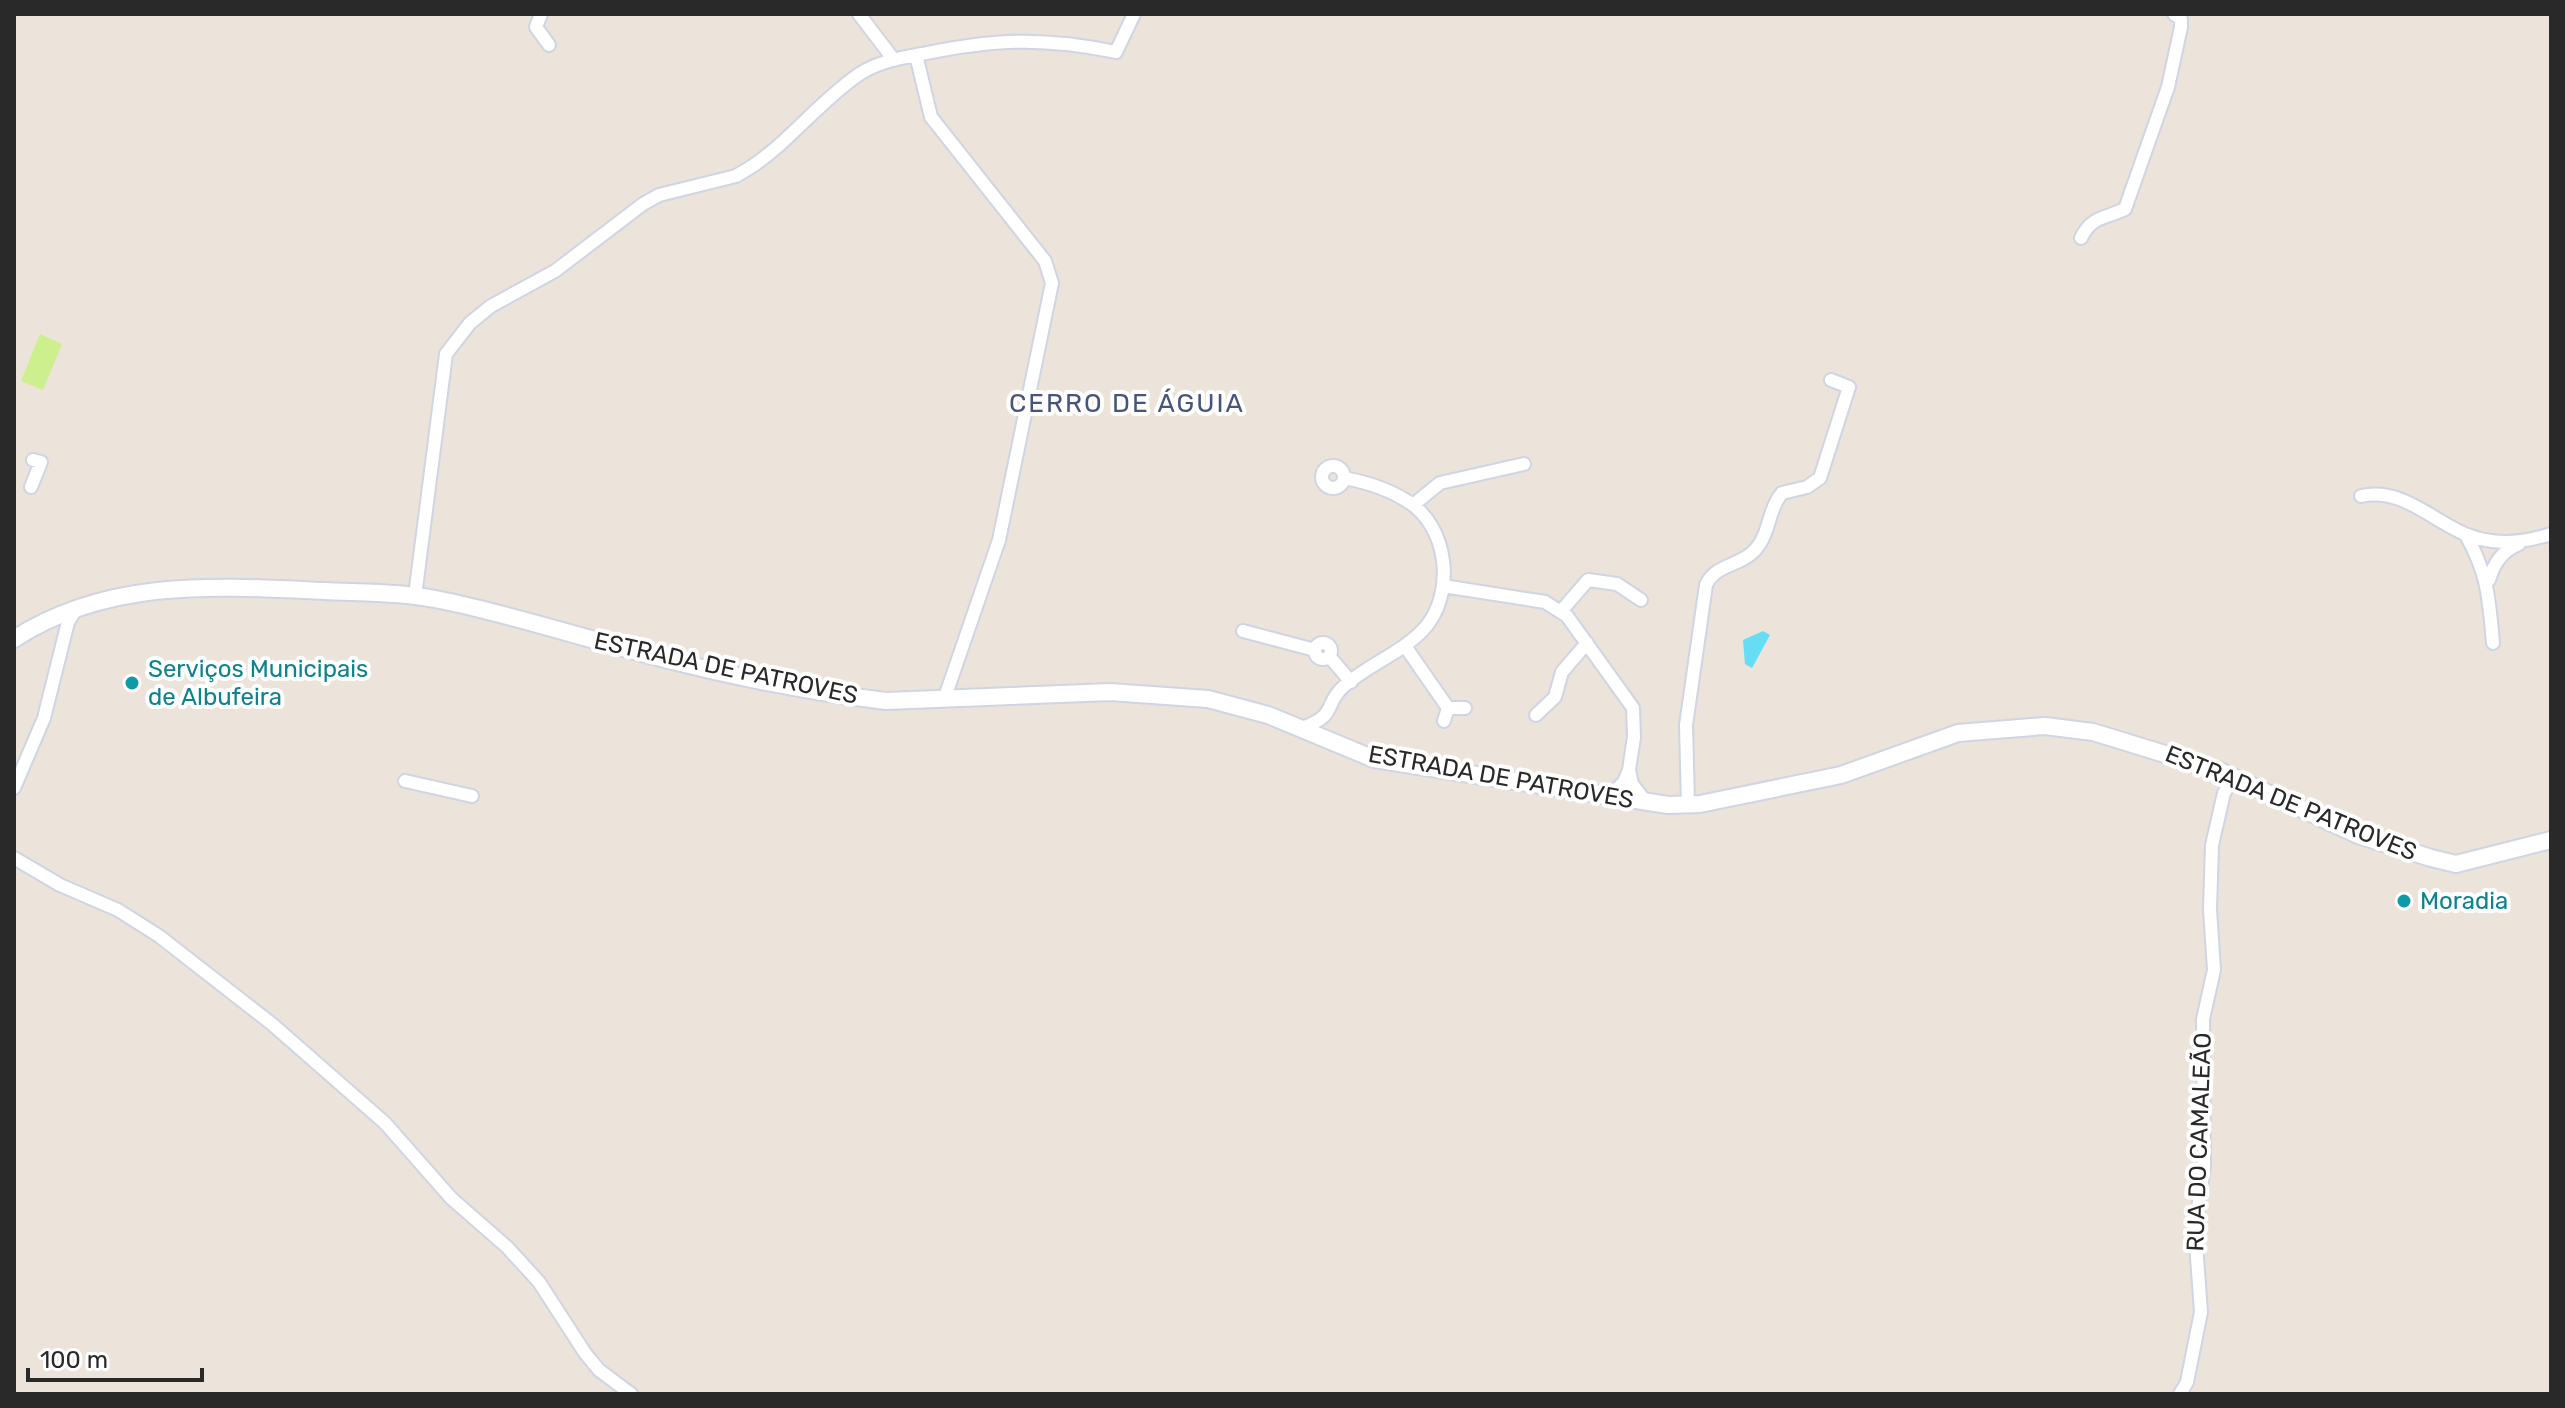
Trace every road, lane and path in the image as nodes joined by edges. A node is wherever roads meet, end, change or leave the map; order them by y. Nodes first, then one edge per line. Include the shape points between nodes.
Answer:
1 (541, 14) edge
2 (859, 14) edge
3 (1134, 14) edge
4 (2174, 14) edge
5 (549, 45) dead end
6 (916, 55) junction
7 (894, 60) junction
8 (2081, 238) dead end
9 (1831, 380) dead end
10 (33, 460) dead end
11 (1524, 464) dead end
12 (1344, 478) dead end
13 (31, 487) dead end
14 (2361, 496) dead end
15 (1413, 505) junction
16 (2551, 534) edge
17 (2466, 535) junction
18 (2522, 543) junction
19 (2488, 583) junction
20 (1443, 586) junction
21 (415, 596) junction
22 (1641, 600) dead end
23 (78, 606) junction
24 (1562, 610) junction
25 (45, 621) junction
26 (1243, 631) dead end
27 (65, 634) junction
28 (14, 639) edge
29 (1587, 643) junction
30 (2493, 643) dead end
31 (1405, 646) junction
32 (1351, 682) junction
33 (944, 700) junction
34 (1448, 708) junction
35 (1465, 708) dead end
36 (1328, 715) junction
37 (1536, 715) dead end
38 (1444, 721) dead end
39 (1302, 728) junction
40 (1336, 744) junction
41 (1629, 770) junction
42 (2220, 771) junction
43 (2243, 780) junction
44 (405, 781) dead end
45 (14, 788) edge
46 (2224, 793) junction
47 (472, 796) dead end
48 (1607, 798) junction
49 (1646, 802) junction
50 (1688, 805) junction
51 (2551, 840) edge
52 (14, 858) edge
53 (631, 1394) edge
54 (2180, 1394) edge

1 - 5 street via 536,27
2 - 7 street
3 - 6 street via 1116,52 1077,43 1007,39
4 - 8 street via 2181,27 2168,87 2125,209 2097,217
6 - 7 street
6 - 33 street via 931,117 1045,261 1052,283 999,540
7 - 21 street via 859,75 751,167 736,176 659,195 555,271 506,295 461,333 442,367
9 - 50 street via 1849,387 1820,478 1782,493 1753,552 1722,567 1706,585 1686,725
10 - 13 street via 41,462
11 - 15 street via 1440,483
12 - 15 street via 1378,487
14 - 17 street via 2401,498
15 - 20 street via 1438,537
16 - 18 street
17 - 18 street
17 - 19 street
18 - 19 street via 2494,564
19 - 30 street
20 - 24 street via 1545,602
20 - 31 street via 1425,628
21 - 23 street, ESTRADA DE PATROVES via 210,586 131,593
21 - 33 street, ESTRADA DE PATROVES via 812,691 886,701
22 - 24 street via 1617,584 1588,580
23 - 25 street, ESTRADA DE PATROVES
23 - 27 street
24 - 29 street
25 - 27 street via 61,625
25 - 28 street, ESTRADA DE PATROVES
26 - 32 street via 1315,650 1327,644 1329,656
27 - 45 street via 44,718
29 - 37 street via 1562,672 1555,697
29 - 41 street via 1633,708
31 - 32 street
31 - 34 street
32 - 36 street
33 - 39 street, ESTRADA DE PATROVES via 1144,691 1241,705
34 - 35 street
34 - 38 street
36 - 39 street
36 - 40 street
39 - 40 street, ESTRADA DE PATROVES
40 - 48 street, ESTRADA DE PATROVES via 1403,765
41 - 48 street
41 - 49 street
42 - 43 street, ESTRADA DE PATROVES
42 - 46 street
42 - 50 street, ESTRADA DE PATROVES via 2093,732 2045,726 1990,729 1929,742 1841,775
43 - 46 street via 2230,784
43 - 51 street, ESTRADA DE PATROVES via 2358,835 2456,864
44 - 47 street
46 - 54 street, RUA DO CAMALEÃO via 2210,863 2214,970 2203,1019 2204,1166 2195,1242 2201,1312
48 - 49 street, ESTRADA DE PATROVES
49 - 50 street, ESTRADA DE PATROVES
52 - 53 street via 159,936 272,1024 385,1123 451,1198 507,1247 539,1282 599,1370

